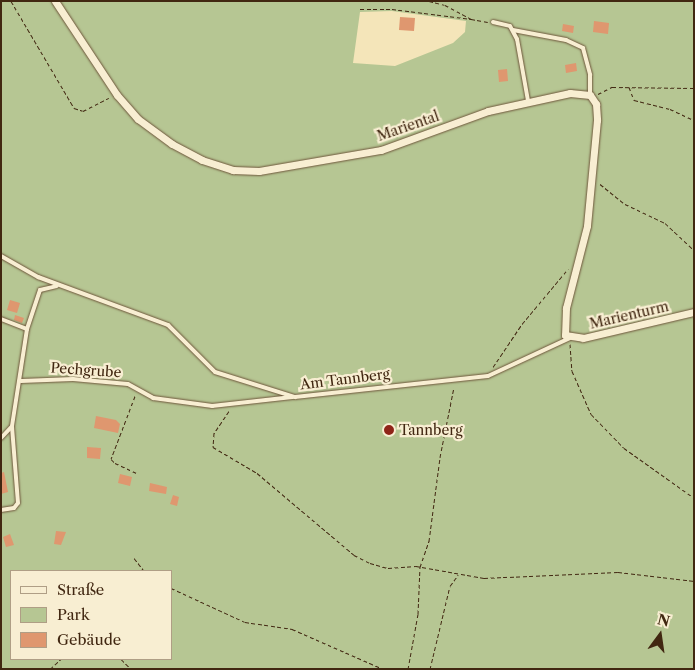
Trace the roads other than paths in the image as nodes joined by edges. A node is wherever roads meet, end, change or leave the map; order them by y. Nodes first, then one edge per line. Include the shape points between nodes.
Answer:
1 (54, 1) edge
2 (493, 22) road end
3 (513, 30) junction
4 (592, 96) junction
5 (528, 101) junction
6 (1, 256) edge
7 (57, 285) junction
8 (694, 312) edge
9 (1, 319) edge
10 (27, 329) junction
11 (570, 338) junction
12 (21, 381) junction
13 (295, 397) junction
14 (12, 426) junction
15 (1, 438) edge
16 (1, 510) edge

1 - 5 street, Mariental via 116,93 138,119 172,144 202,160 246,172 381,150 488,111
2 - 3 lane
3 - 4 lane via 566,40 583,48
3 - 5 lane
4 - 5 street, Mariental via 570,93
4 - 11 street via 597,120 587,226 566,308 564,330
6 - 7 lane, Am Tannberg
7 - 10 lane via 40,290
7 - 13 lane, Am Tannberg via 168,325 215,372
8 - 11 street, Marienturm via 583,338
9 - 10 lane
10 - 12 lane
11 - 13 lane, Am Tannberg via 484,376 455,381 415,381
12 - 13 lane, Pechgrube via 73,379 128,384 153,398 212,406
12 - 14 lane
14 - 15 lane
14 - 16 lane via 18,503 14,508

